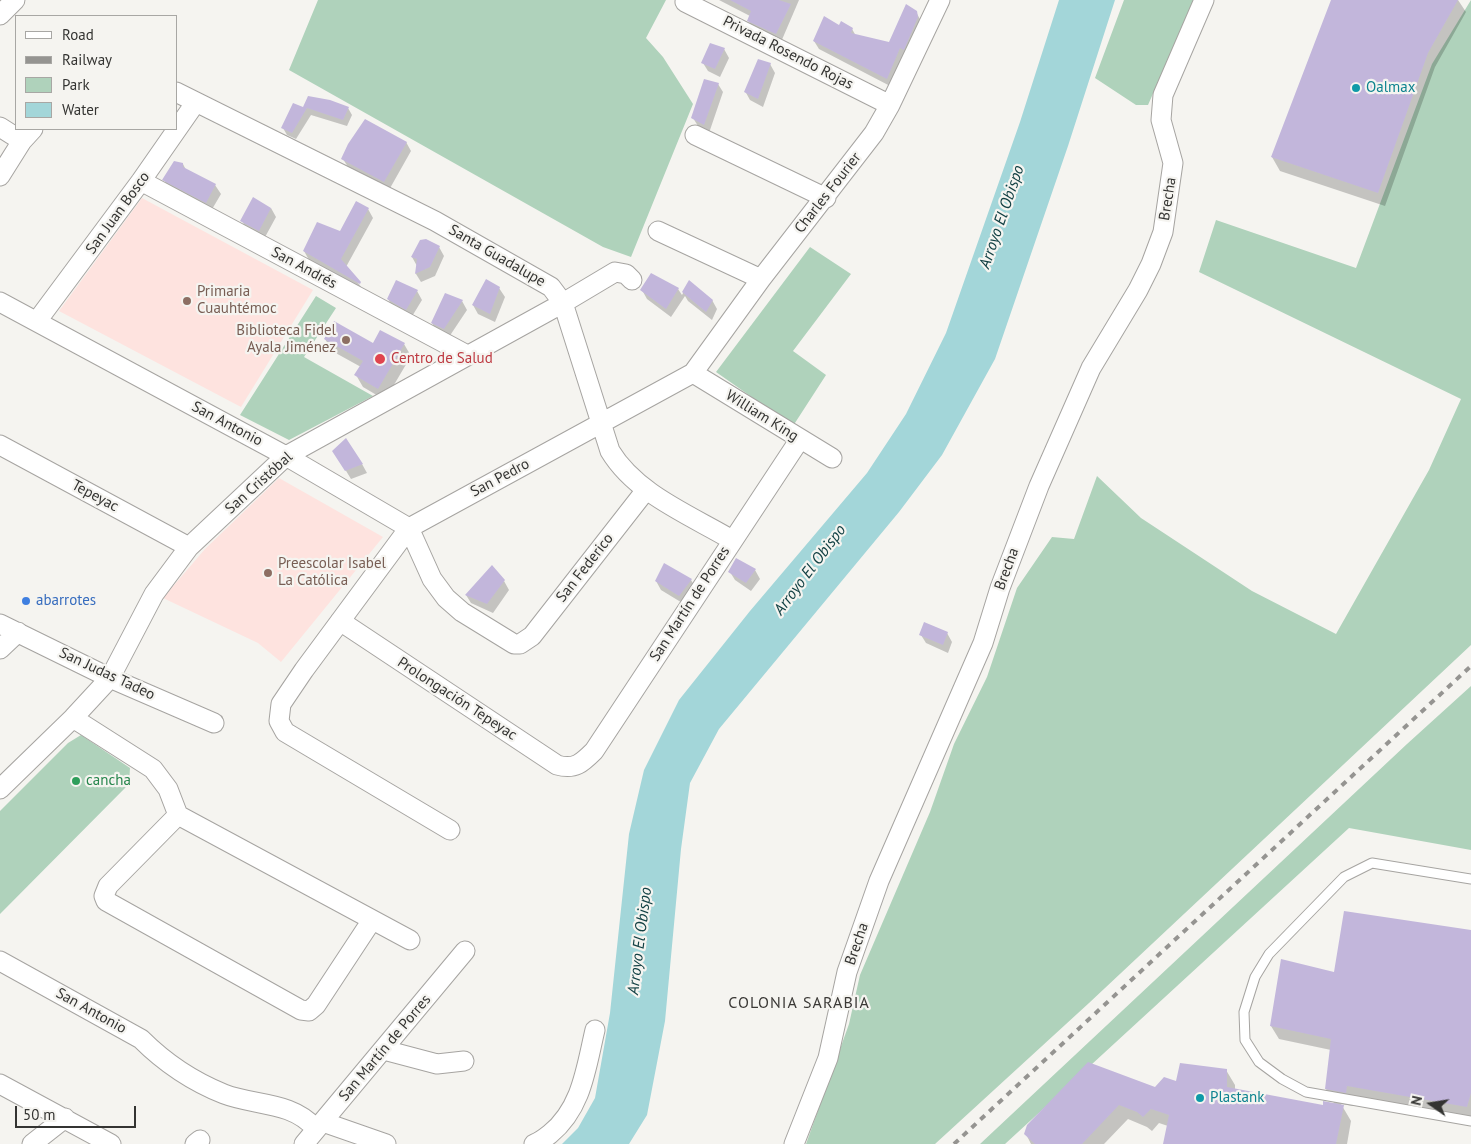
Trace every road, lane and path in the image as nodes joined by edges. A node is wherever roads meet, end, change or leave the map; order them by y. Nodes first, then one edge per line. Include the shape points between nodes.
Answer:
1 (15, 0) edge
2 (1204, 0) edge
3 (937, 1) edge
4 (685, 2) dead end
5 (0, 15) edge
6 (178, 93) edge
7 (196, 102) junction
8 (890, 105) junction
9 (0, 127) edge
10 (178, 128) edge
11 (177, 130) edge
12 (28, 135) edge
13 (695, 135) dead end
14 (0, 176) edge
15 (141, 181) junction
16 (826, 198) junction
17 (658, 231) dead end
18 (761, 279) junction
19 (632, 280) dead end
20 (0, 302) edge
21 (563, 303) junction
22 (37, 321) junction
23 (467, 355) junction
24 (693, 373) junction
25 (601, 424) junction
26 (800, 439) junction
27 (0, 444) edge
28 (286, 456) junction
29 (832, 458) dead end
30 (646, 490) junction
31 (408, 528) junction
32 (732, 540) junction
33 (190, 547) junction
34 (340, 621) junction
35 (0, 624) edge
36 (18, 632) junction
37 (0, 649) edge
38 (110, 678) junction
39 (73, 718) junction
40 (214, 723) dead end
41 (576, 766) joint
42 (0, 789) edge
43 (178, 815) junction
44 (450, 830) dead end
45 (1471, 878) edge
46 (372, 920) junction
47 (410, 940) dead end
48 (465, 951) dead end
49 (0, 960) edge
50 (595, 1030) dead end
51 (384, 1050) junction
52 (464, 1061) dead end
53 (0, 1084) edge
54 (65, 1118) junction
55 (1471, 1121) edge
56 (314, 1135) edge
57 (32, 1144) edge
58 (111, 1144) edge
59 (386, 1144) edge
60 (534, 1144) edge
61 (794, 1144) edge

1 - 5 street
2 - 61 street, Brecha via 1160,108 1173,163 1163,232 1138,290 1091,368 1039,486 983,643 879,881 847,972 828,1058
3 - 8 street, Charles Fourier
4 - 8 street, Privada Rosendo Rojas
6 - 7 street, Santa Guadalupe
7 - 10 street, San Juan Bosco
7 - 21 street, Santa Guadalupe via 435,221 551,287
8 - 16 street, Charles Fourier via 874,133
9 - 12 street
11 - 15 street, San Juan Bosco
12 - 14 street
13 - 16 street
15 - 22 street, San Juan Bosco
15 - 23 street, San Andrés
16 - 18 street, Charles Fourier
17 - 18 street
18 - 24 street, Charles Fourier
19 - 21 street, San Cristóbal via 626,274 615,272
20 - 22 street, San Antonio
21 - 23 street, San Cristóbal
21 - 25 street, Santa Guadalupe
22 - 28 street, San Antonio
23 - 28 street, San Cristóbal
24 - 25 street, San Pedro
24 - 26 street, William King
25 - 30 street, Santa Guadalupe via 610,451 618,463
25 - 31 street, San Pedro
26 - 29 street, William King
26 - 32 street, San Martín de Porres
27 - 33 street, Tepeyac
28 - 31 street, San Antonio
28 - 33 street, San Cristóbal
30 - 31 street, San Federico via 532,636 520,644 508,642 446,598 432,579
30 - 32 street, Santa Guadalupe
31 - 34 street, San Pedro
32 - 41 street, San Martín de Porres via 594,750
33 - 38 street, San Cristóbal via 154,594
34 - 41 street, Prolongación Tepeyac via 557,765
34 - 44 street, San Pedro via 281,704 279,721 285,732
35 - 36 street, San Judas Tadeo
36 - 37 street
36 - 38 street, San Judas Tadeo
38 - 39 street, San Cristóbal
38 - 40 street, San Judas Tadeo
39 - 42 street, San Cristóbal
39 - 43 street via 153,769 168,789
43 - 46 street
43 - 46 street via 108,886 104,896 106,901 301,1010 309,1011 316,1005
45 - 55 lane via 1372,863 1344,877 1268,954 1255,977 1244,1012 1245,1040 1259,1062 1306,1092
46 - 47 street
48 - 51 street, San Martín de Porres
49 - 56 street, San Antonio via 141,1039 178,1069 225,1094 295,1112 307,1119
50 - 60 street via 582,1086 572,1109 558,1127
51 - 52 street via 437,1064
51 - 56 street, San Martín de Porres
53 - 54 street
54 - 57 street
54 - 58 street
56 - 59 street, San Antonio

